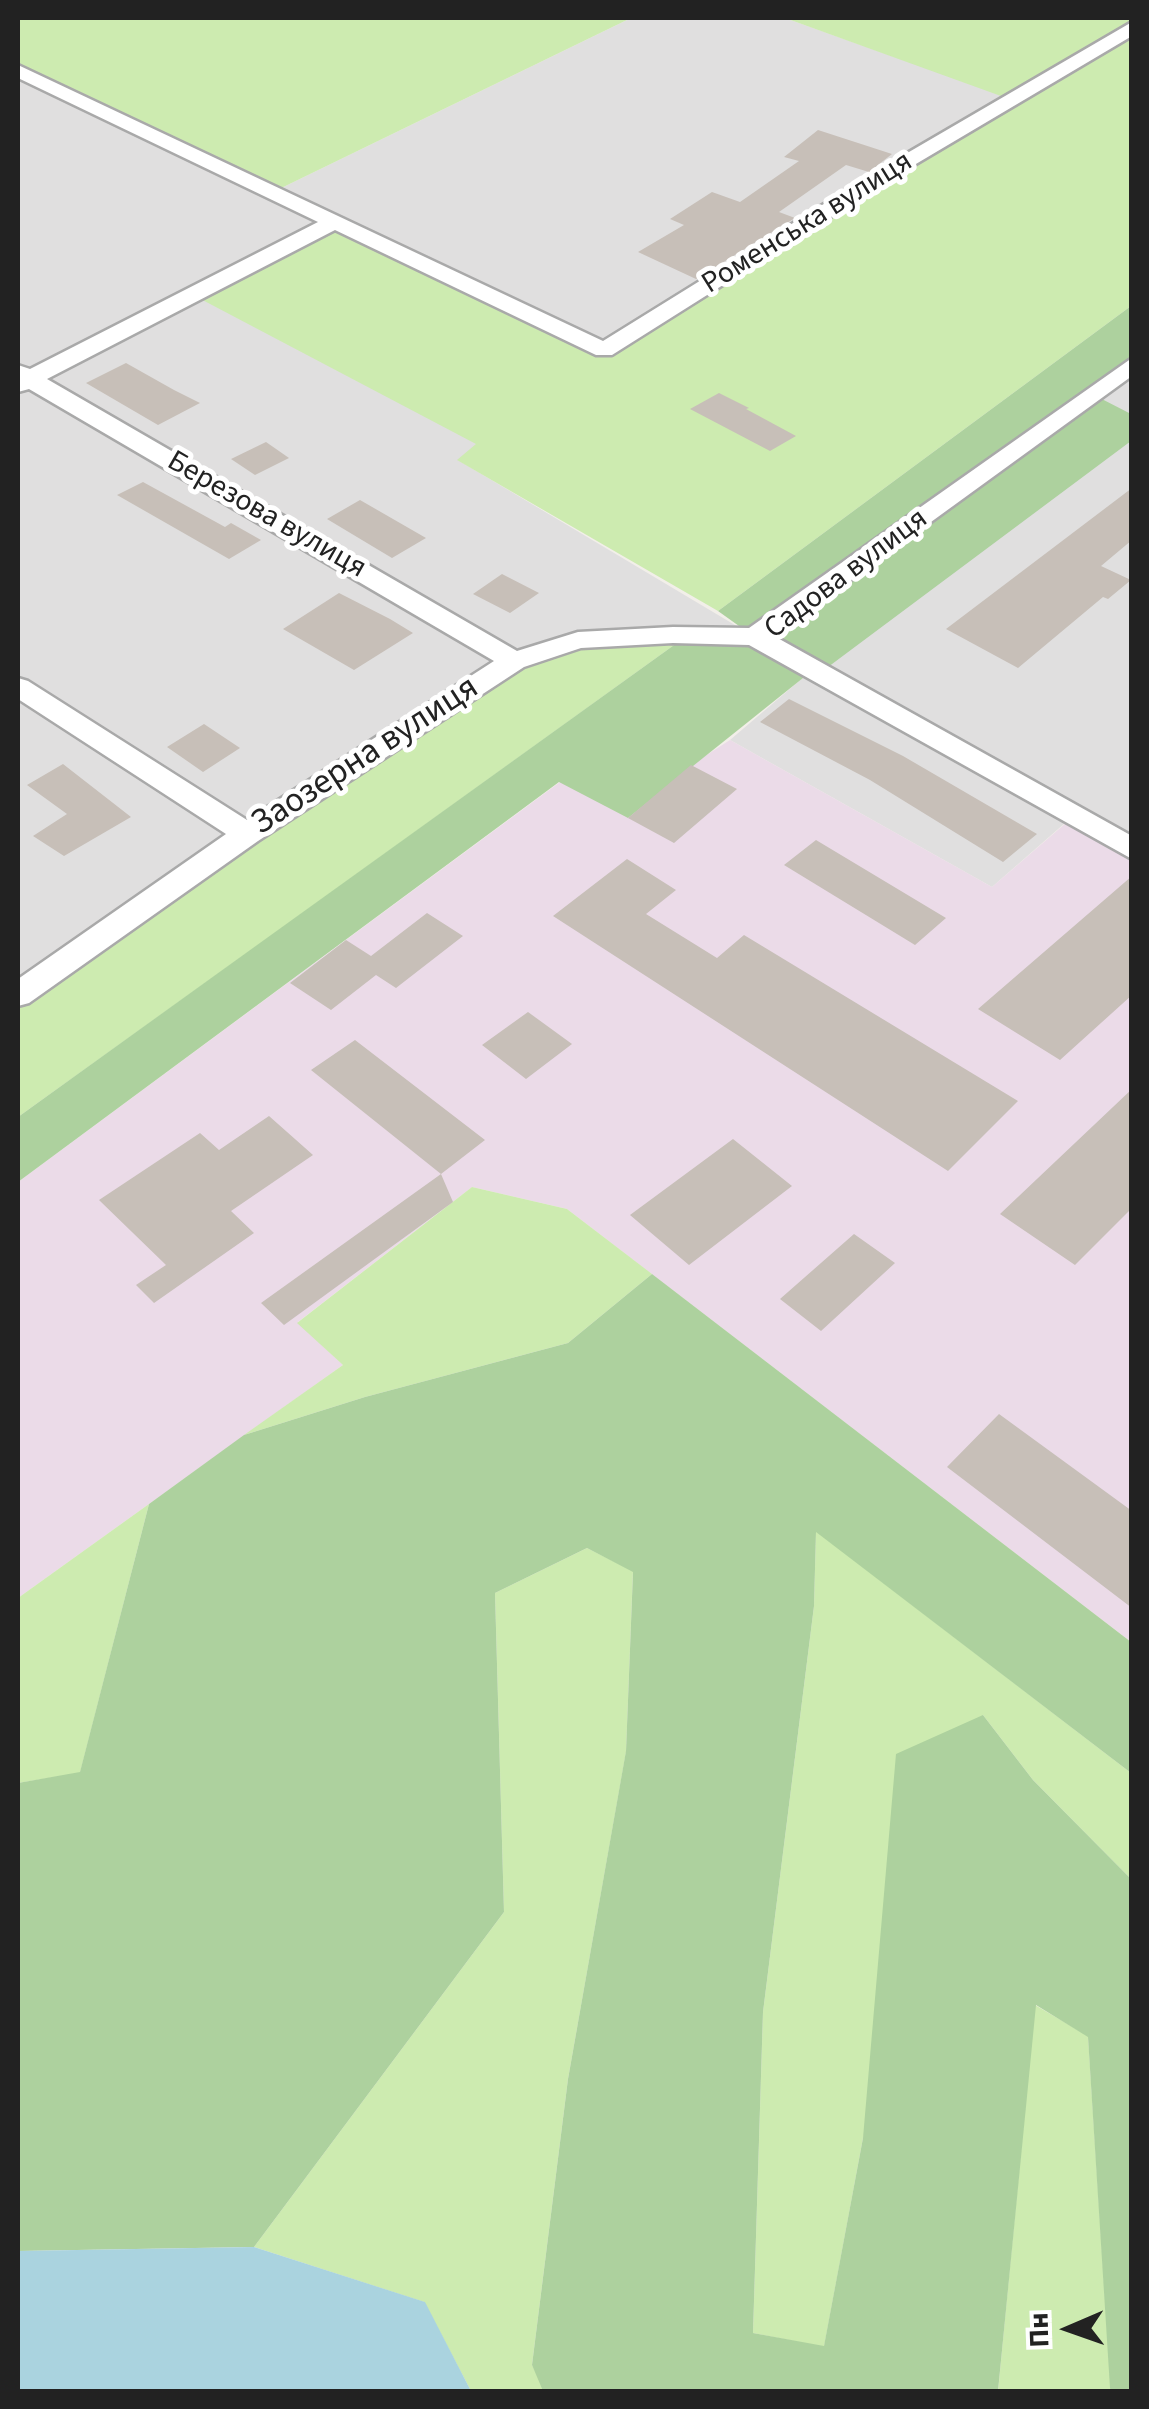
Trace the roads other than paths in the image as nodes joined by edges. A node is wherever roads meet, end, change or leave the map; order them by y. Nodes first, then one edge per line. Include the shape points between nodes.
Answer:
1 (1132, 28) edge
2 (18, 71) edge
3 (330, 224) dead end
4 (1132, 365) edge
5 (22, 379) edge
6 (755, 637) junction
7 (514, 661) junction
8 (18, 687) edge
9 (248, 834) junction
10 (1132, 849) edge
11 (18, 995) edge

1 - 2 street, Роменська вулиця via 604,350
3 - 5 street
4 - 6 street, Садова вулиця
5 - 7 street, Березова вулиця
6 - 7 street, Заозерна вулиця via 578,640
6 - 10 street, Садова вулиця
7 - 9 street, Заозерна вулиця
8 - 9 street
9 - 11 street, Заозерна вулиця

